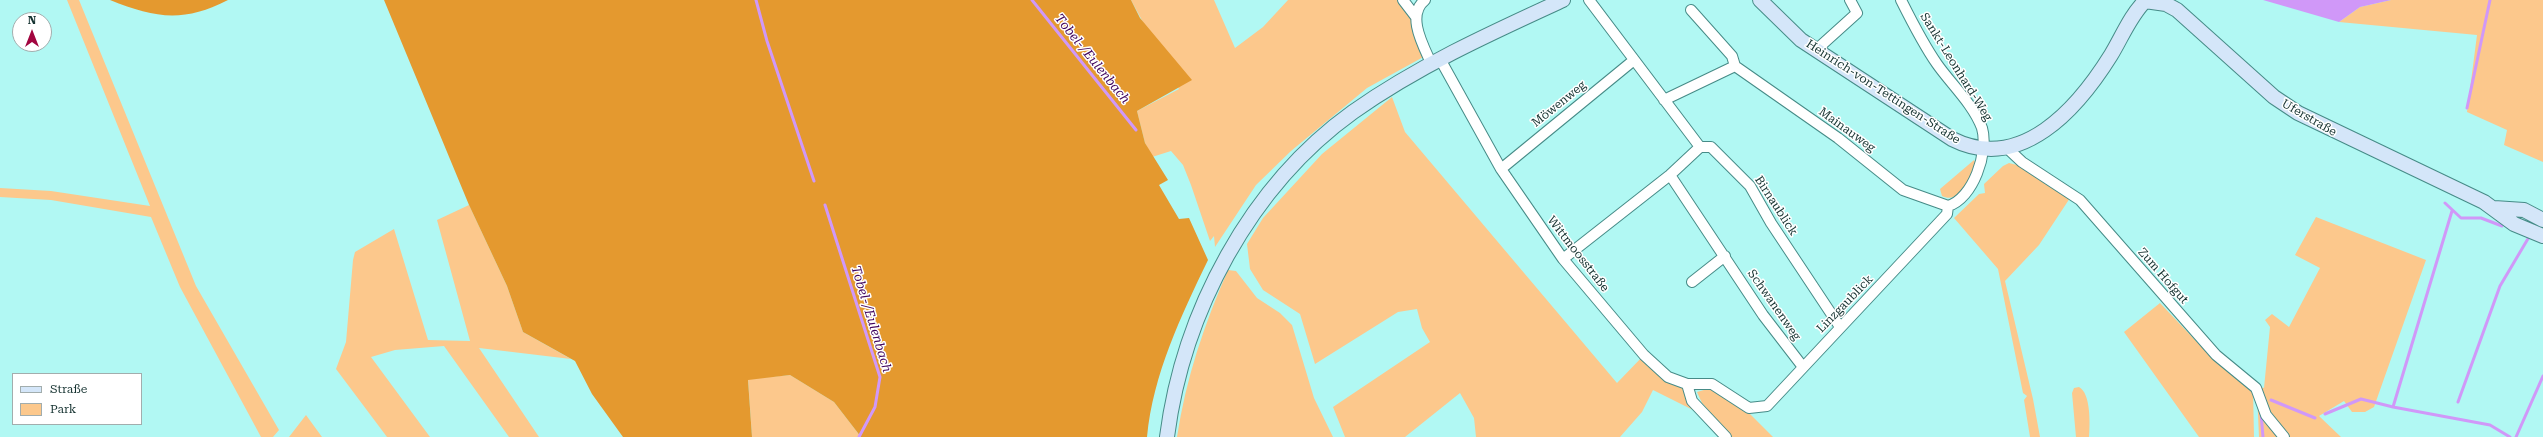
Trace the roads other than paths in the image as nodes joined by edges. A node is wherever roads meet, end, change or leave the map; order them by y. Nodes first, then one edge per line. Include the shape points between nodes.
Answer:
1 (1403, 0) edge
2 (1425, 0) edge
3 (1563, 0) edge
4 (1589, 0) edge
5 (1760, 0) edge
6 (1850, 0) edge
7 (1901, 0) edge
8 (2145, 1) edge
9 (1692, 10) dead end
10 (1416, 17) junction
11 (1816, 50) junction
12 (1634, 60) junction
13 (1435, 61) junction
14 (1735, 66) junction
15 (1664, 100) junction
16 (1700, 147) junction
17 (2006, 147) junction
18 (1982, 149) junction
19 (1501, 169) junction
20 (1670, 175) junction
21 (1948, 206) junction
22 (2494, 208) junction
23 (2543, 220) edge
24 (2543, 236) edge
25 (1725, 256) junction
26 (1563, 259) junction
27 (1692, 282) dead end
28 (1840, 327) junction
29 (1803, 367) junction
30 (1687, 384) junction
31 (1167, 437) edge
32 (1726, 437) edge
33 (2284, 437) edge

1 - 10 street
2 - 10 street via 1420,5
3 - 13 main road
4 - 12 street
5 - 11 main road, Heinrich-von-Tettingen-Straße via 1800,40
6 - 11 street via 1857,13
7 - 18 street, Sankt-Leonhard-Weg via 1936,63 1982,128
8 - 17 main road, Heinrich-von-Tettingen-Straße via 2136,10 2111,55 2082,98 2058,122 2022,142
8 - 22 main road, Uferstraße via 2166,4 2177,10 2274,98 2298,113
9 - 14 street, Mainauweg via 1732,56
10 - 13 street, Wittmoosstraße via 1422,47
11 - 18 main road, Heinrich-von-Tettingen-Straße via 1952,139
12 - 15 street
12 - 19 street, Möwenweg
13 - 19 street, Wittmoosstraße
13 - 31 main road via 1353,112 1314,146 1280,182 1247,223 1207,296 1186,348 1171,405
14 - 15 street
14 - 21 street, Mainauweg via 1838,138 1903,190
15 - 16 street
16 - 20 street
16 - 28 street, Birnaublick via 1711,147 1750,186 1771,223
17 - 18 main road, Heinrich-von-Tettingen-Straße
17 - 33 street, Zum Hofgut via 2022,162 2080,200 2216,355 2256,388 2266,415
18 - 21 street, Linzgaublick via 1973,184 1955,204
19 - 26 street, Wittmoosstraße
20 - 25 street, Schwanenweg
20 - 26 street
21 - 28 street, Linzgaublick via 1947,214
22 - 23 main road, Uferstraße via 2524,210
22 - 24 main road, Uferstraße via 2514,224
25 - 27 street
25 - 29 street, Schwanenweg via 1763,315
26 - 30 street, Wittmoosstraße via 1644,355 1668,378
28 - 29 street, Linzgaublick
29 - 30 street, Linzgaublick via 1767,406 1749,408 1712,384
30 - 32 street via 1692,401

